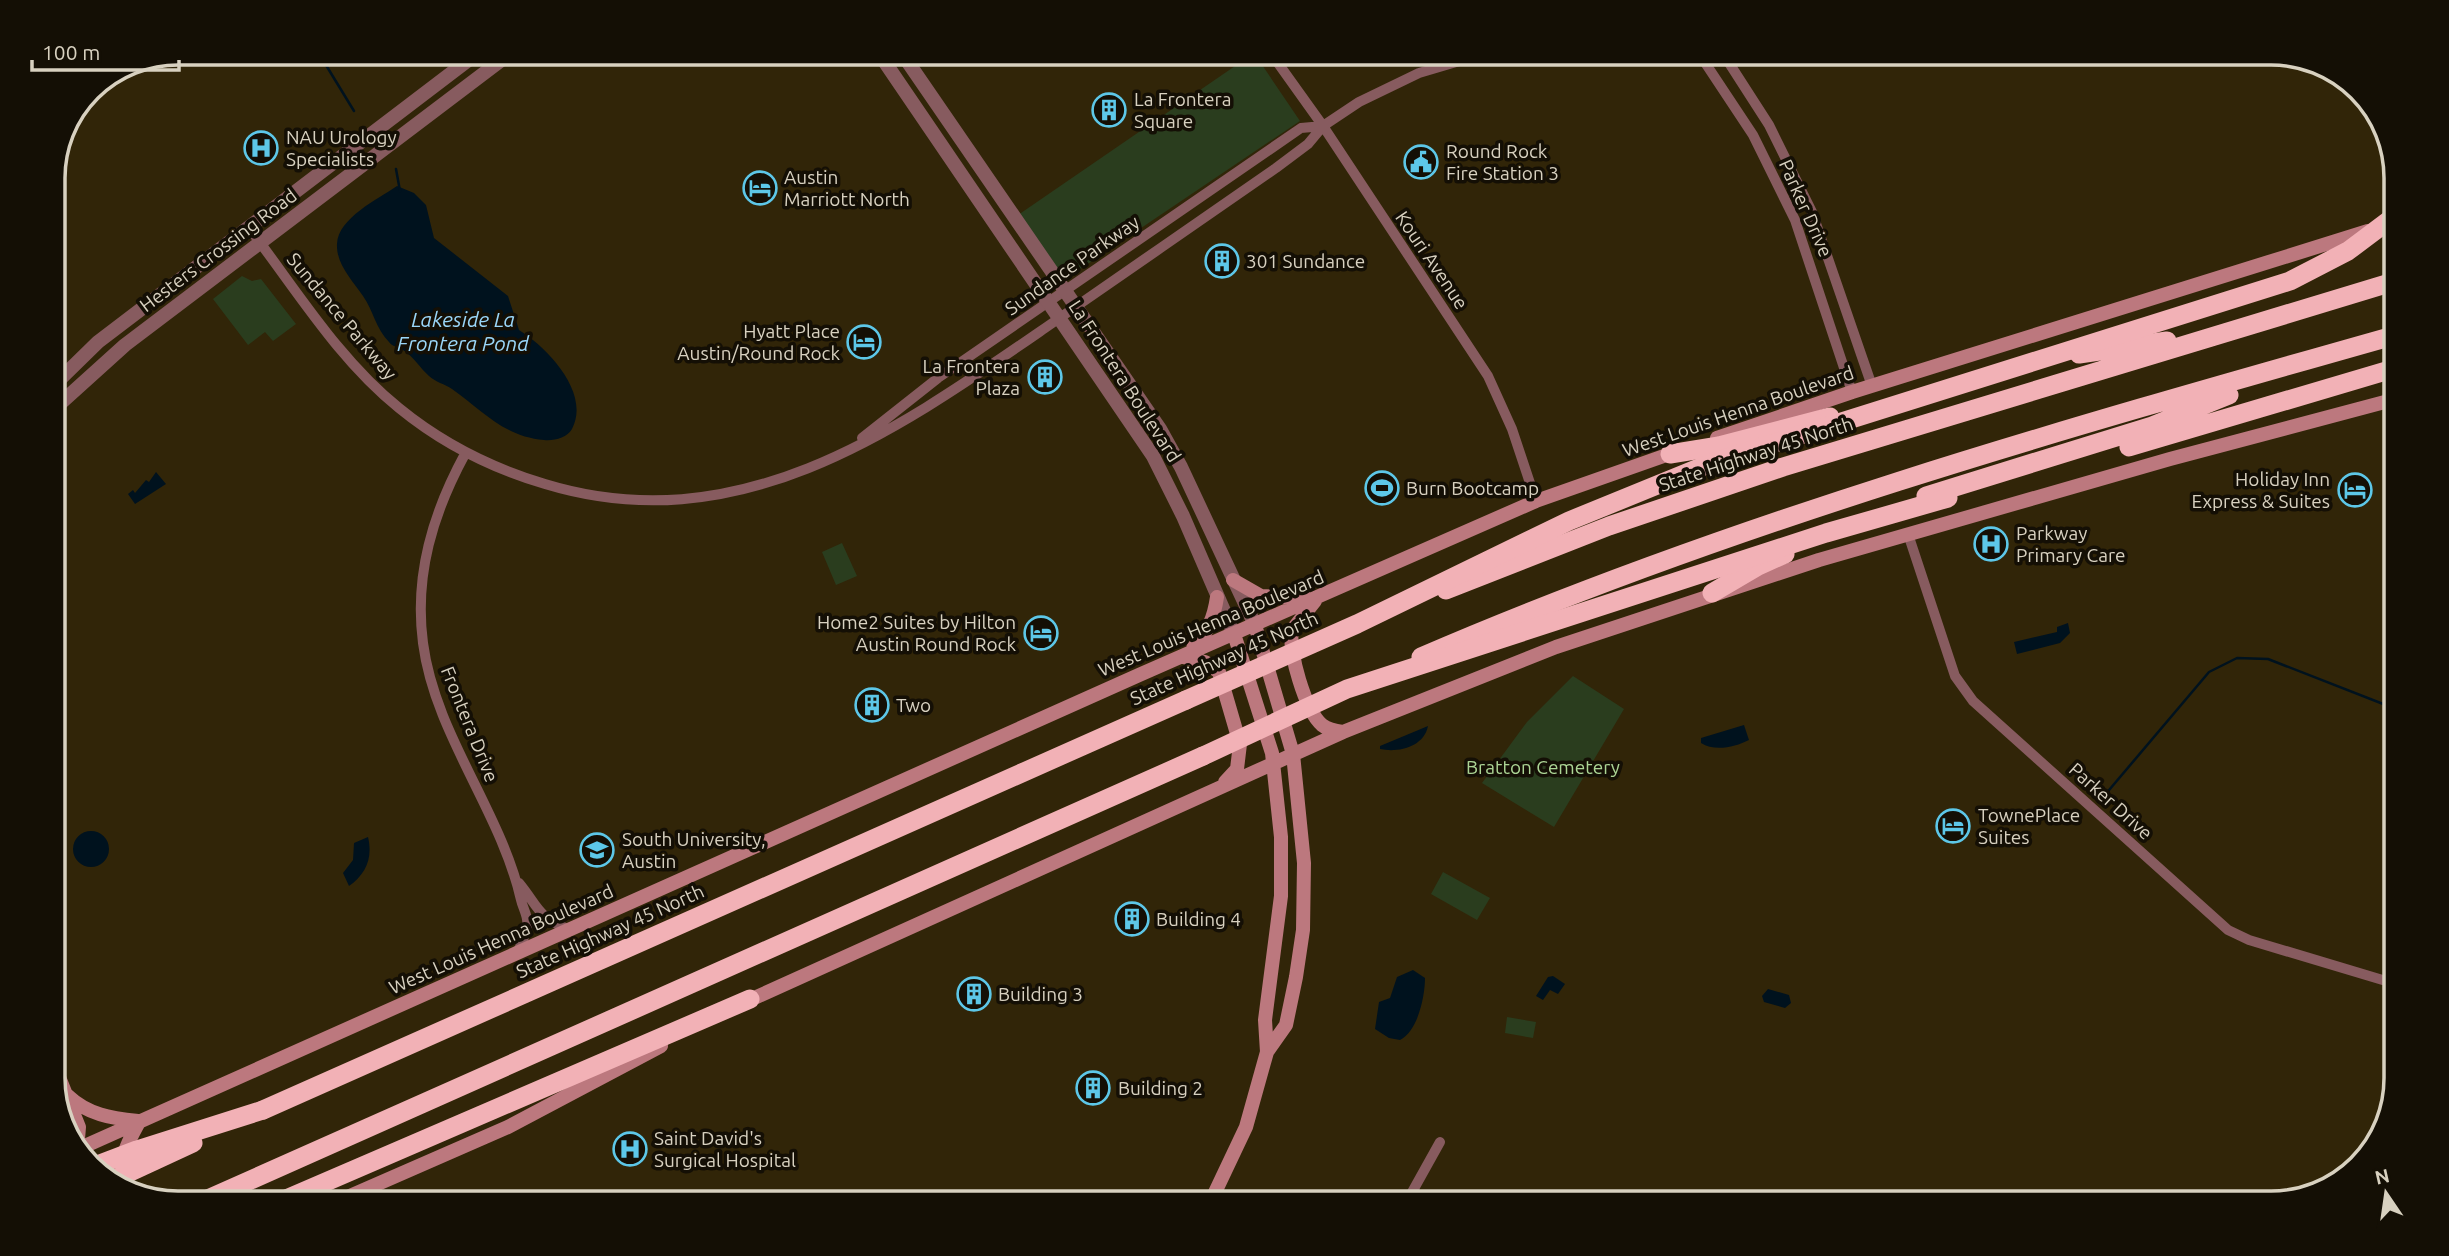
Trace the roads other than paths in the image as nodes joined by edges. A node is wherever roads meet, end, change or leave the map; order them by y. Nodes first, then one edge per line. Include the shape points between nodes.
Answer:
1 (462, 65) edge
2 (495, 65) edge
3 (887, 65) edge
4 (910, 65) edge
5 (1279, 65) edge
6 (1446, 65) edge
7 (1707, 65) edge
8 (1730, 65) edge
9 (1735, 72) junction
10 (1719, 82) junction
11 (1323, 126) junction
12 (1812, 212) junction
13 (1795, 220) junction
14 (2384, 224) edge
15 (2384, 226) edge
16 (249, 228) junction
17 (260, 242) junction
18 (2384, 285) edge
19 (1065, 291) junction
20 (1050, 301) junction
21 (1076, 307) junction
22 (1061, 317) junction
23 (2207, 337) junction
24 (2384, 338) edge
25 (2297, 363) junction
26 (2384, 371) edge
27 (65, 374) edge
28 (1872, 386) junction
29 (1852, 392) junction
30 (65, 399) edge
31 (2384, 402) edge
32 (849, 448) junction
33 (465, 454) junction
34 (1670, 454) junction
35 (1536, 501) junction
36 (1908, 534) junction
37 (1233, 580) junction
38 (1712, 593) junction
39 (1217, 597) junction
40 (1318, 598) junction
41 (1357, 624) junction
42 (1255, 625) junction
43 (1234, 634) junction
44 (1181, 657) junction
45 (1346, 689) junction
46 (1343, 732) junction
47 (1293, 754) junction
48 (1271, 764) junction
49 (1223, 785) junction
50 (519, 883) junction
51 (1280, 914) junction
52 (1303, 914) junction
53 (568, 929) junction
54 (518, 951) junction
55 (2384, 980) edge
56 (750, 999) junction
57 (1267, 1052) junction
58 (66, 1094) edge
59 (67, 1098) edge
60 (263, 1110) junction
61 (139, 1122) junction
62 (78, 1132) edge
63 (1440, 1142) dead end
64 (87, 1145) edge
65 (103, 1163) edge
66 (122, 1176) edge
67 (122, 1176) edge
68 (226, 1191) edge
69 (305, 1191) edge
70 (361, 1191) edge
71 (1216, 1191) edge
72 (1413, 1191) edge

1 - 16 street, Hesters Crossing Road
2 - 17 street, Hesters Crossing Road
3 - 20 street, La Frontera Boulevard
4 - 19 street, La Frontera Boulevard
5 - 11 street, Kouri Avenue
6 - 11 street, Sundance Parkway via 1359,102
7 - 10 street, Parker Drive
8 - 9 street, Parker Drive
9 - 10 street
9 - 12 street, Parker Drive via 1769,125
10 - 13 street, Parker Drive via 1753,135
11 - 19 street, Sundance Parkway via 1301,128
11 - 21 street, Sundance Parkway via 1276,168
11 - 35 street, Kouri Avenue via 1488,376
12 - 13 street
12 - 28 street, Parker Drive
13 - 29 street, Parker Drive
14 - 41 highway, bridge via 2348,251 2290,281 1712,463 1524,541
15 - 28 main road, West Louis Henna Boulevard
16 - 17 street, Sundance Parkway
16 - 27 street, Hesters Crossing Road via 98,342
17 - 30 street, Hesters Crossing Road via 125,345
17 - 33 street, Sundance Parkway via 372,384
18 - 23 highway, State Highway 45 North
19 - 20 street, Sundance Parkway
19 - 21 street, La Frontera Boulevard
20 - 22 street, La Frontera Boulevard
20 - 32 street, Sundance Parkway via 938,378
21 - 22 street, Sundance Parkway
21 - 37 street, La Frontera Boulevard via 1170,446
22 - 32 street, Sundance Parkway via 904,422
22 - 39 street, La Frontera Boulevard via 1158,464
23 - 34 highway via 2063,357 1719,446
23 - 41 highway, State Highway 45 North, bridge via 1783,467 1609,526
24 - 25 highway
25 - 38 highway via 2152,426 1908,502 1758,566
25 - 45 highway, bridge via 1795,516 1542,605
26 - 45 highway, bridge via 1826,533
28 - 29 main road, West Louis Henna Boulevard
29 - 34 main road, West Louis Henna Boulevard
31 - 36 main road
32 - 33 street, Sundance Parkway via 823,464 757,488 675,501 597,498
33 - 50 street, Frontera Drive via 440,505 424,556 423,643 436,695
34 - 35 main road, West Louis Henna Boulevard
35 - 40 main road, West Louis Henna Boulevard
36 - 38 main road
36 - 55 street, Parker Drive via 1955,676 1973,701 2228,930
37 - 40 main road via 1261,596
37 - 42 street, La Frontera Boulevard
38 - 46 main road via 1556,647
39 - 43 street, La Frontera Boulevard
39 - 44 main road via 1205,635
40 - 42 main road, West Louis Henna Boulevard
40 - 46 main road via 1292,630 1292,647 1312,715 1324,727
41 - 60 highway, State Highway 45 North, bridge
42 - 43 main road, West Louis Henna Boulevard
42 - 47 main road, La Frontera Boulevard
43 - 44 main road, West Louis Henna Boulevard
43 - 48 main road, La Frontera Boulevard via 1272,754
44 - 49 main road via 1205,662 1219,672 1240,744 1237,769
44 - 53 main road, West Louis Henna Boulevard
45 - 68 highway, bridge
46 - 47 main road
47 - 48 main road
47 - 52 main road, La Frontera Boulevard via 1304,863
48 - 49 main road
48 - 51 main road, La Frontera Boulevard via 1281,837
49 - 56 main road
50 - 53 street via 538,912
50 - 54 street via 528,925
51 - 52 main road
51 - 57 main road, La Frontera Boulevard via 1265,1020
52 - 57 main road, La Frontera Boulevard via 1286,1025
53 - 54 main road, West Louis Henna Boulevard
54 - 61 main road, West Louis Henna Boulevard
56 - 69 highway
56 - 70 main road via 508,1127
57 - 71 main road via 1246,1127
58 - 61 main road via 103,1117
59 - 62 main road
60 - 65 highway, bridge
60 - 66 highway, State Highway 45 North, bridge
61 - 64 main road, West Louis Henna Boulevard
61 - 67 main road via 121,1159
63 - 72 street

